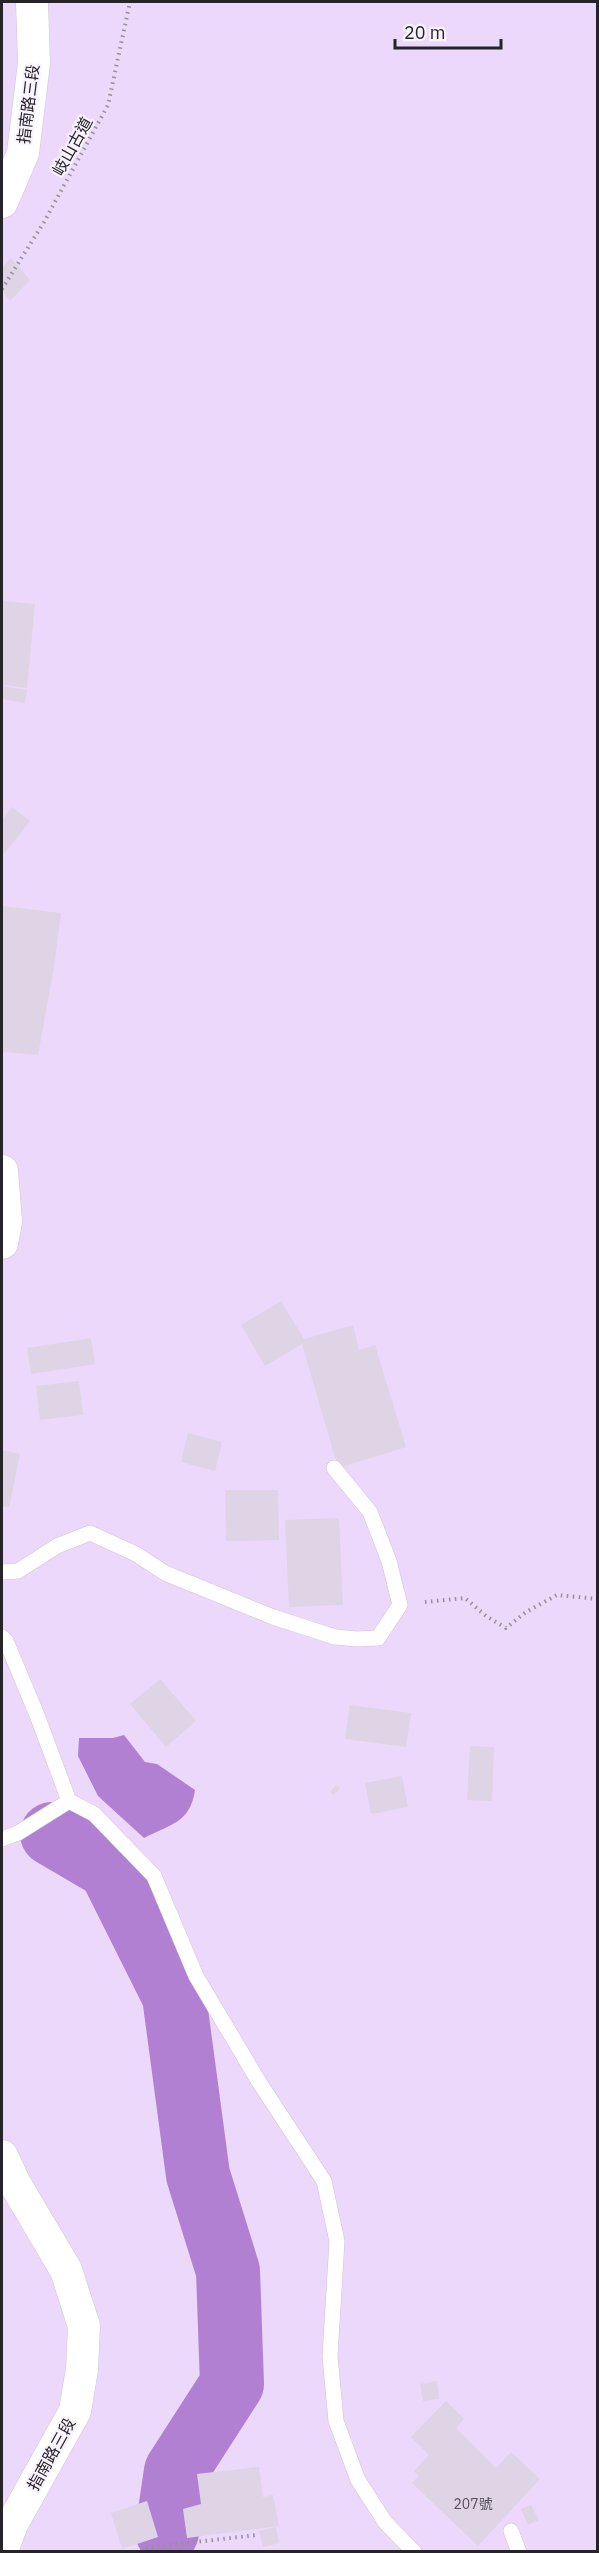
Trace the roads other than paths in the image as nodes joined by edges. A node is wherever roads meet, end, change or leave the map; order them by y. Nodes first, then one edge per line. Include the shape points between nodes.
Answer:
1 (32, 2) edge
2 (2, 202) edge
3 (2, 1171) edge
4 (2, 1243) edge
5 (334, 1468) dead end
6 (2, 1572) edge
7 (2, 1637) edge
8 (69, 1801) junction
9 (2, 1839) edge
10 (2, 2156) edge
11 (511, 2531) dead end
12 (2, 2551) edge
13 (414, 2552) edge
14 (519, 2552) edge

1 - 2 street, 指南路三段 via 34,63 23,153
3 - 4 street via 6,1222
5 - 6 lane via 370,1512 389,1561 400,1605 378,1638 335,1637 273,1617 165,1573 136,1554 90,1533 57,1546 18,1571
7 - 8 lane via 33,1704
8 - 9 lane
8 - 13 lane via 94,1814 154,1876 196,1976 324,2181 337,2241 330,2356 336,2421 358,2480 385,2522
10 - 12 street, 指南路三段 via 66,2270 84,2326 75,2411 12,2524
11 - 14 lane

